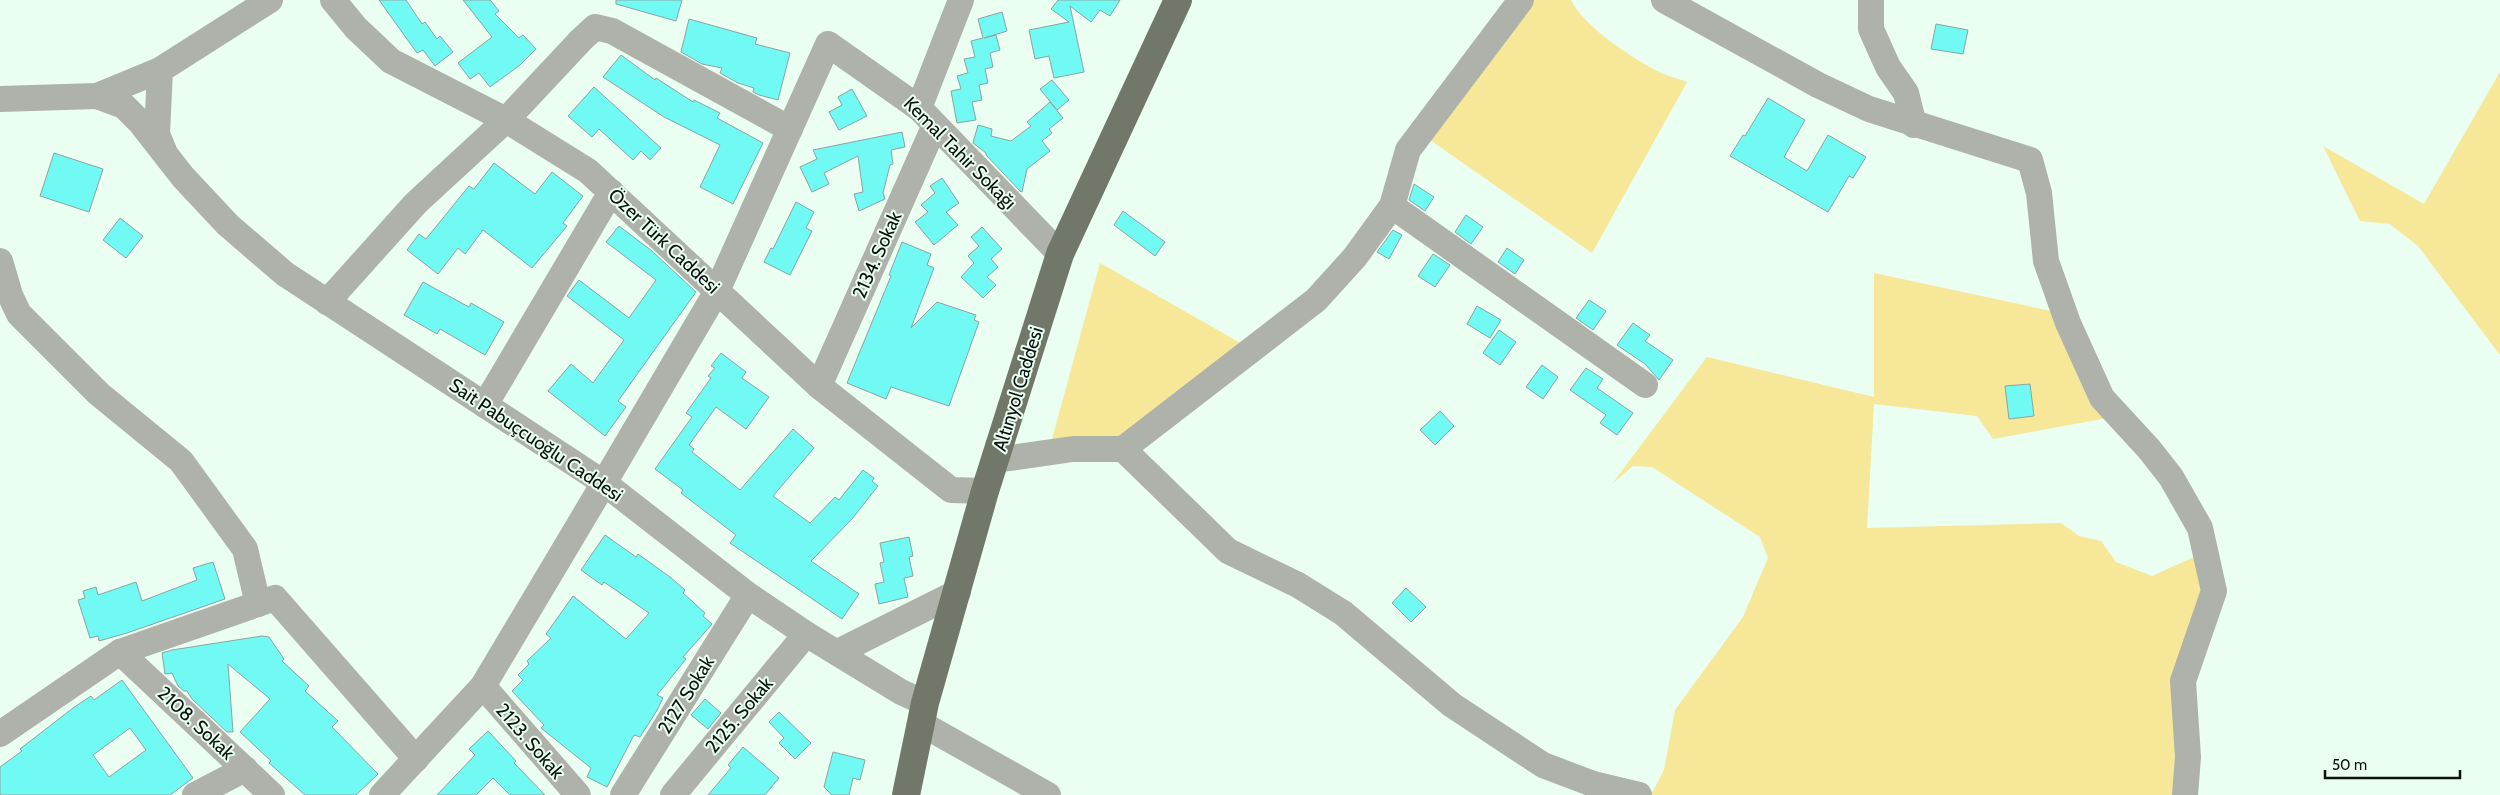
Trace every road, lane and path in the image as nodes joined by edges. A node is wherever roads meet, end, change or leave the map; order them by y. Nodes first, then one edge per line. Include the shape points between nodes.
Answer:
1 (270, 0) edge
2 (333, 0) edge
3 (961, 0) edge
4 (1178, 0) edge
5 (1521, 0) edge
6 (1664, 0) edge
7 (1871, 0) edge
8 (160, 70) junction
9 (97, 96) junction
10 (0, 99) edge
11 (927, 116) junction
12 (506, 120) junction
13 (1914, 125) junction
14 (790, 130) junction
15 (166, 154) junction
16 (611, 192) junction
17 (1392, 206) junction
18 (1060, 254) junction
19 (0, 261) edge
20 (717, 291) junction
21 (327, 302) junction
22 (1645, 385) dead end
23 (819, 386) junction
24 (485, 405) junction
25 (1124, 448) junction
26 (996, 460) junction
27 (604, 483) junction
28 (985, 491) junction
29 (958, 592) junction
30 (748, 594) junction
31 (258, 604) junction
32 (806, 634) junction
33 (120, 652) junction
34 (838, 652) junction
35 (483, 686) junction
36 (924, 713) junction
37 (0, 734) edge
38 (416, 759) junction
39 (245, 769) junction
40 (574, 794) edge
41 (1633, 794) edge
42 (195, 795) edge
43 (272, 795) edge
44 (382, 795) edge
45 (623, 795) edge
46 (672, 795) edge
47 (906, 795) edge
48 (1048, 795) edge
49 (2185, 795) edge

1 - 8 street
2 - 12 street, Özer Türk Caddesi via 356,28 391,61
3 - 11 street, 2134. Sokak
4 - 18 main road, Altınyol Caddesi
5 - 17 street via 1408,150
6 - 13 street via 1818,85 1869,110
7 - 13 street via 1871,29 1888,67 1906,93
8 - 9 street
8 - 15 street via 158,134
9 - 10 street
9 - 15 street via 124,106
11 - 14 street, Kemal Tahir Sokağı via 828,44
11 - 18 street, Kemal Tahir Sokağı
11 - 23 street, 2134. Sokak
12 - 14 street via 590,30 604,27
12 - 16 street, Özer Türk Caddesi via 588,171
12 - 21 street via 416,203
13 - 49 street via 2030,160 2039,193 2046,261 2068,323 2102,398 2149,449 2200,528 2214,591 2183,681 2188,757
14 - 20 street
15 - 21 street, Sait Pabuçcuoğlu Caddesi via 228,225 286,274
16 - 20 street, Özer Türk Caddesi
16 - 24 street
17 - 22 street
17 - 25 street via 1355,257 1316,300
18 - 26 main road, Altınyol Caddesi
19 - 31 street via 19,314 99,394 181,462 245,549
20 - 23 street, Özer Türk Caddesi
20 - 27 street
21 - 24 street, Sait Pabuçcuoğlu Caddesi
23 - 28 street, Özer Türk Caddesi via 950,490
24 - 27 street, Sait Pabuçcuoğlu Caddesi
25 - 26 street via 1073,449
25 - 41 street via 1228,551 1298,585 1343,613 1452,704 1543,765 1593,784
26 - 28 main road, Altınyol Caddesi
27 - 30 street, Sait Pabuçcuoğlu Caddesi
27 - 35 street
28 - 29 main road, Altınyol Caddesi
29 - 34 street
29 - 36 main road, Altınyol Caddesi
30 - 32 street, Sait Pabuçcuoğlu Caddesi
30 - 45 street, 2127 Sokak
31 - 33 street
31 - 38 street via 276,598
32 - 34 street, Sait Pabuçcuoğlu Caddesi
32 - 46 street, 2125. Sokak
33 - 37 street
33 - 39 street, 2108. Sokak
34 - 36 street, Sait Pabuçcuoğlu Caddesi via 901,692
35 - 38 street
35 - 40 street, 2123. Sokak
36 - 47 main road, Altınyol Caddesi
36 - 48 street, Sait Pabuçcuoğlu Caddesi
38 - 44 street
39 - 42 street
39 - 43 street, 2108. Sokak

